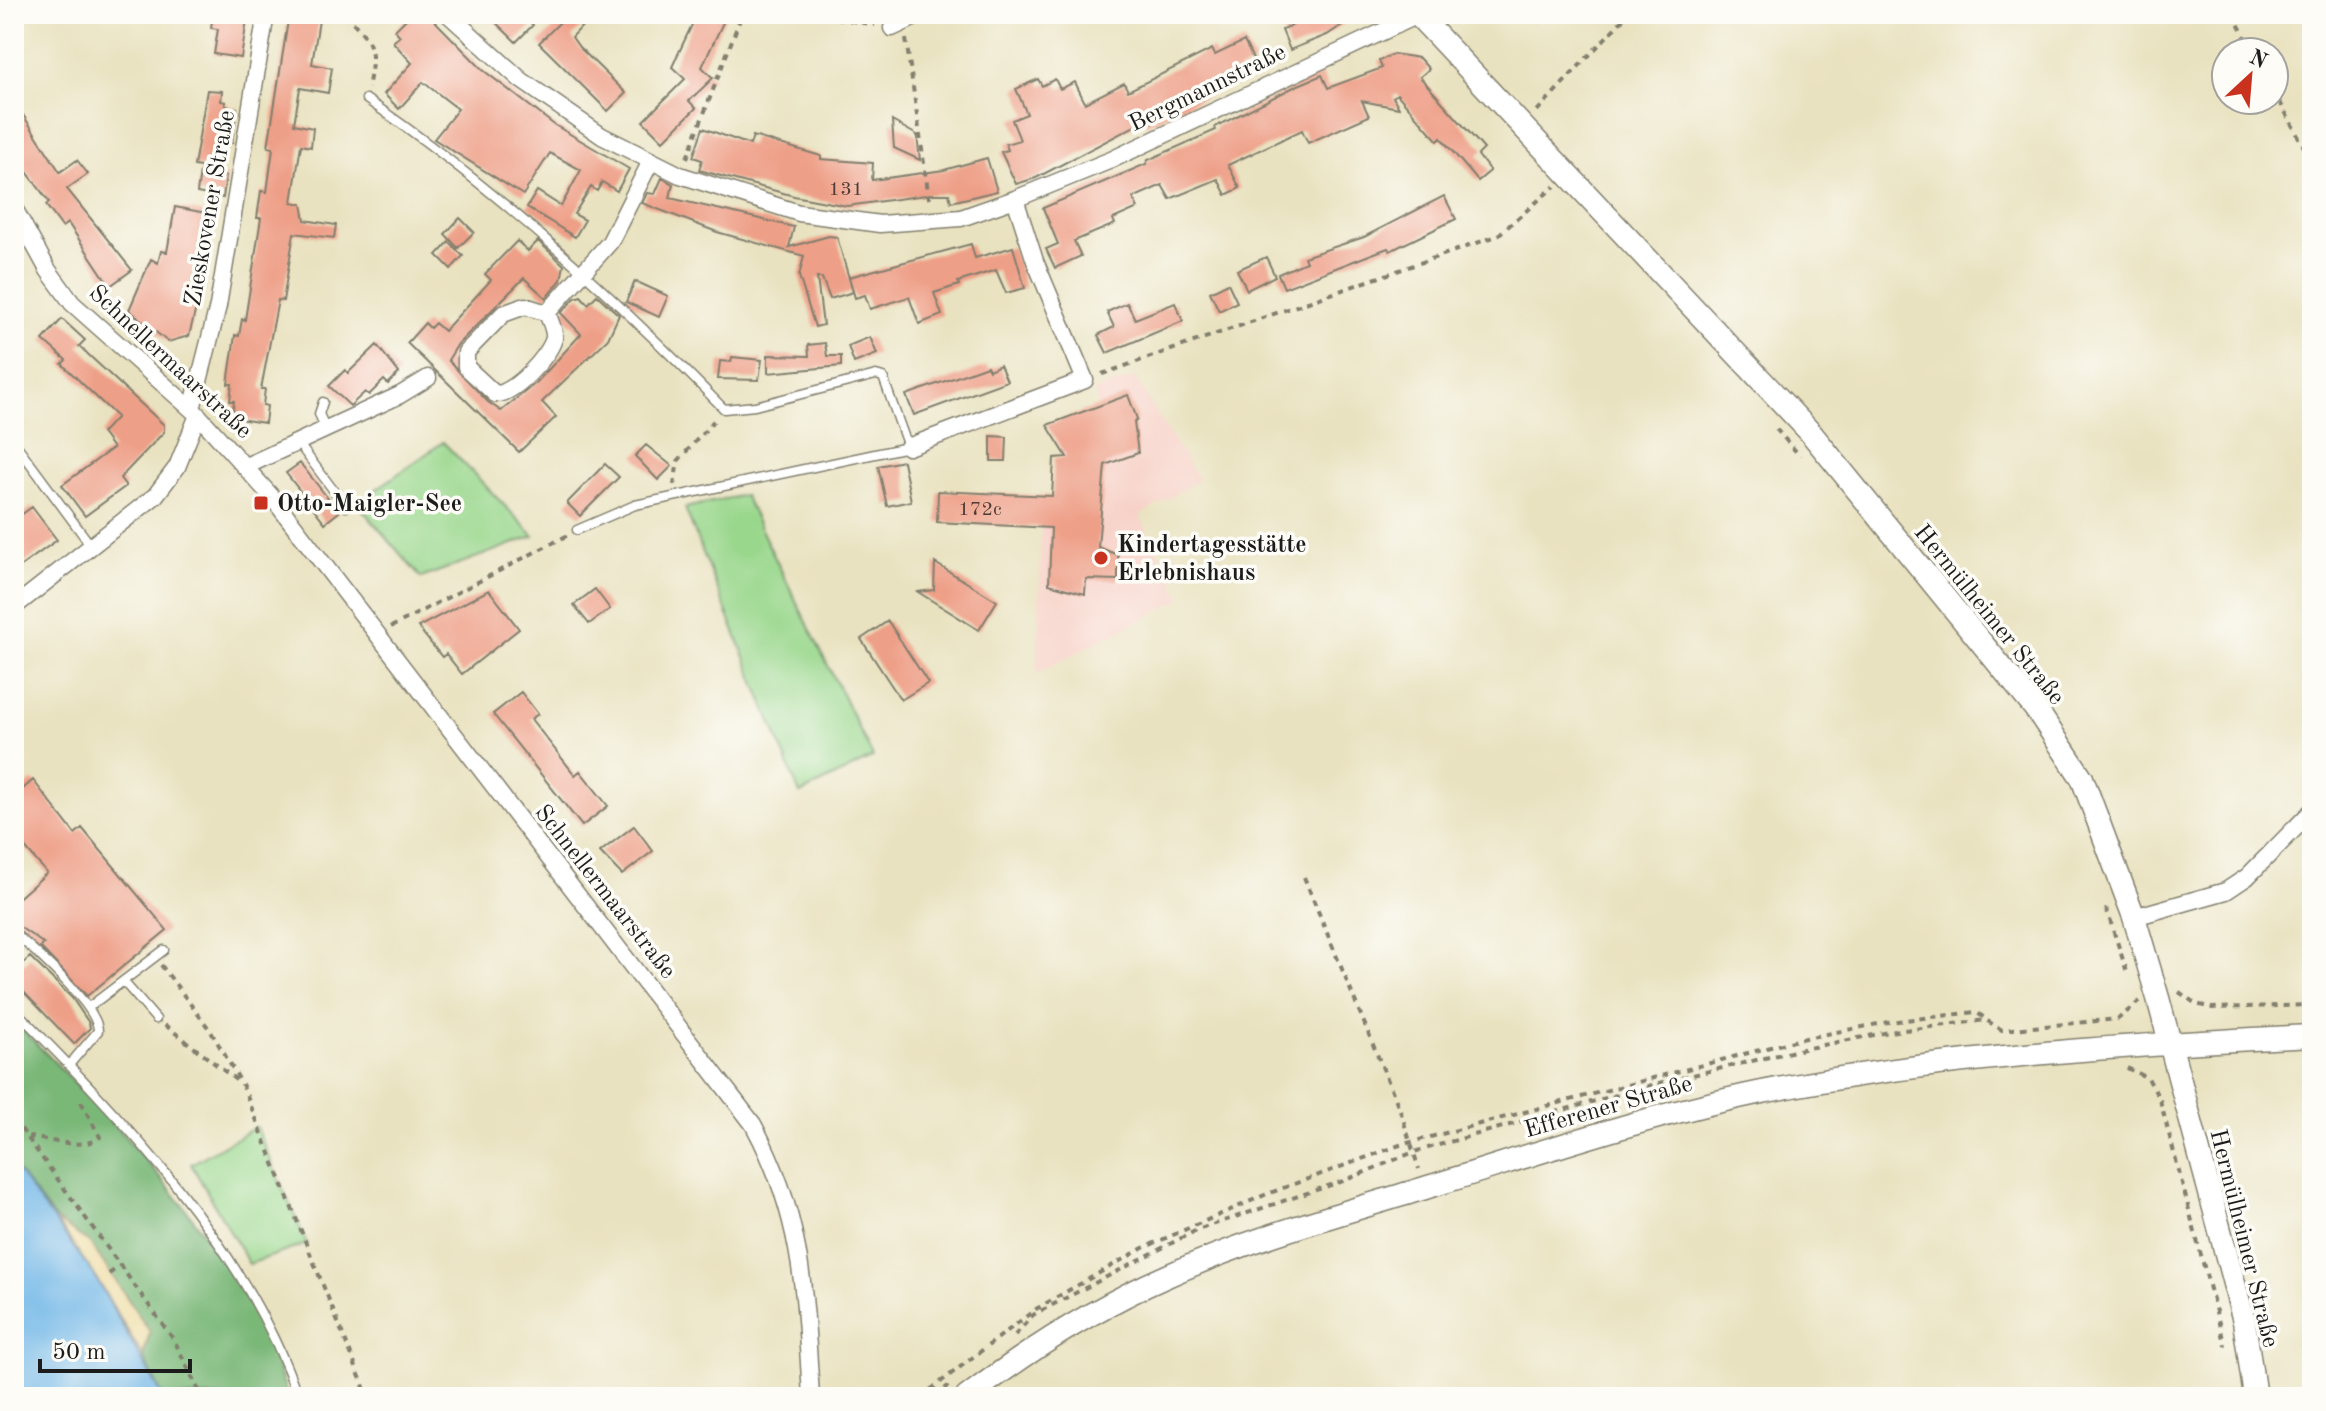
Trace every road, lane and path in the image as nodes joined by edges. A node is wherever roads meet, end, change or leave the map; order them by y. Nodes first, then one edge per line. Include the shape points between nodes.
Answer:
1 (266, 14) edge
2 (344, 14) edge
3 (448, 14) edge
4 (742, 14) edge
5 (814, 14) edge
6 (922, 14) edge
7 (1184, 14) edge
8 (1628, 14) edge
9 (2233, 14) edge
10 (1417, 15) edge
11 (1188, 22) dead end
12 (898, 26) junction
13 (2245, 36) edge
14 (366, 99) joint
15 (2287, 116) edge
16 (1523, 127) junction
17 (651, 161) junction
18 (2312, 162) edge
19 (680, 175) junction
20 (1562, 182) junction
21 (1015, 199) junction
22 (14, 210) edge
23 (933, 221) junction
24 (582, 275) junction
25 (547, 313) junction
26 (428, 378) dead end
27 (1085, 380) junction
28 (323, 402) dead end
29 (724, 409) junction
30 (195, 412) junction
31 (1767, 419) dead end
32 (326, 429) junction
33 (297, 442) junction
34 (18, 447) dead end
35 (908, 447) junction
36 (1808, 465) dead end
37 (246, 466) junction
38 (673, 496) junction
39 (346, 507) dead end
40 (577, 530) joint
41 (92, 547) junction
42 (14, 607) edge
43 (376, 635) junction
44 (2312, 811) edge
45 (1304, 877) dead end
46 (2103, 897) dead end
47 (2134, 917) junction
48 (14, 933) edge
49 (164, 950) dead end
50 (155, 957) junction
51 (123, 981) junction
52 (2131, 986) dead end
53 (2158, 998) junction
54 (2312, 1005) edge
55 (89, 1007) junction
56 (14, 1009) edge
57 (156, 1019) joint
58 (1986, 1020) dead end
59 (2312, 1036) edge
60 (2168, 1043) junction
61 (2120, 1047) junction
62 (69, 1065) junction
63 (84, 1081) junction
64 (242, 1084) junction
65 (14, 1119) edge
66 (28, 1137) junction
67 (1411, 1141) junction
68 (1425, 1188) junction
69 (122, 1264) junction
70 (109, 1274) dead end
71 (2226, 1352) dead end
72 (202, 1397) edge
73 (298, 1397) edge
74 (368, 1397) edge
75 (811, 1397) edge
76 (921, 1397) edge
77 (967, 1397) edge
78 (2255, 1397) edge

1 - 30 street, Zieskovener Straße via 218,306
2 - 14 path via 372,43
3 - 17 street, Bergmannstraße via 521,80 602,136
4 - 19 path
5 - 12 path
6 - 12 street
7 - 11 path
8 - 16 path
9 - 13 path
10 - 16 street, Hermülheimer Straße
10 - 21 street, Bergmannstraße via 1111,160
12 - 23 path
14 - 24 lane via 479,182
15 - 18 path
16 - 20 street, Hermülheimer Straße
17 - 19 street, Bergmannstraße
17 - 24 street via 624,219
19 - 23 street, Bergmannstraße via 799,213 880,224
20 - 27 path via 1497,236
20 - 47 street, Hermülheimer Straße via 1810,432 2038,712 2082,778
21 - 23 street, Bergmannstraße via 961,218
21 - 27 street
22 - 30 street, Schnellermaarstraße via 72,303
24 - 25 street
24 - 29 lane via 654,337
25 - 25 street via 525,306 503,314 466,352 466,367 495,394 507,393 546,356 555,333
26 - 32 street, Schnellermaarstraße
27 - 35 street
28 - 32 lane via 319,414
29 - 35 lane via 876,375 883,377
29 - 38 path via 678,461
30 - 37 street, Schnellermaarstraße
30 - 41 street, Zieskovener Straße via 177,467 155,496
31 - 36 path
32 - 33 street, Schnellermaarstraße
33 - 37 street, Schnellermaarstraße
33 - 39 lane
34 - 41 lane
35 - 38 lane
37 - 43 street, Schnellermaarstraße
38 - 40 lane via 635,505
40 - 43 path
41 - 42 street, Zieskovener Straße
43 - 75 street, Schnellermaarstraße via 753,1124 774,1163 798,1242
44 - 47 street via 2247,877 2226,891
45 - 67 path
46 - 52 path
47 - 53 street, Hermülheimer Straße
48 - 55 lane
49 - 50 lane
50 - 51 lane
50 - 64 path via 210,1030
51 - 55 lane
51 - 57 lane
53 - 54 path via 2178,991 2212,1008
53 - 60 street, Hermülheimer Straße
53 - 61 path via 2136,1001 2114,1020
55 - 62 lane via 98,1031
56 - 62 lane
57 - 64 path
58 - 67 path via 1976,1012 1801,1039
59 - 60 street, Efferener Straße
60 - 61 street, Efferener Straße
60 - 78 street, Hermülheimer Straße via 2244,1321
61 - 68 street, Efferener Straße via 1892,1070 1765,1092 1672,1114
61 - 71 path via 2127,1068 2148,1078 2160,1100
62 - 63 lane
63 - 66 path via 78,1091 80,1103 100,1137 82,1143
63 - 73 lane via 152,1157 223,1254 262,1313
64 - 74 path
65 - 66 path
66 - 69 path
67 - 68 path
67 - 76 path via 1267,1194 1143,1248 1036,1309
68 - 77 street, Efferener Straße via 1276,1234 1166,1276 1084,1318
69 - 70 path
69 - 72 path via 174,1340

